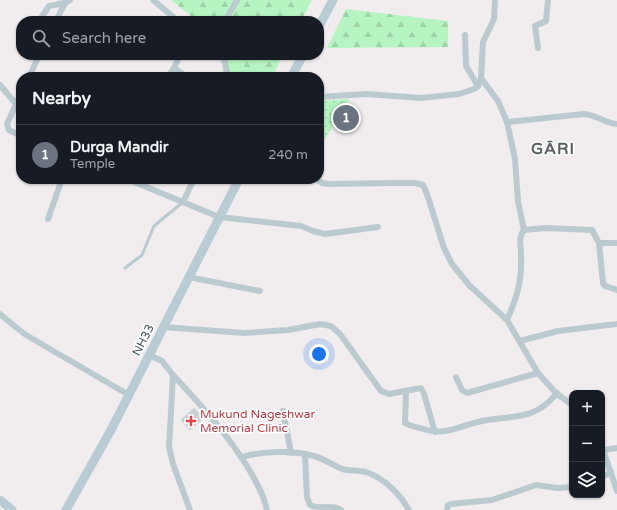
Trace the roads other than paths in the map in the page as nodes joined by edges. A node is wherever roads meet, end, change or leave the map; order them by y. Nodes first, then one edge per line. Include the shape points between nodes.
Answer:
1 (153, 0) edge
2 (237, 0) edge
3 (333, 0) edge
4 (495, 0) edge
5 (548, 0) edge
6 (67, 2) edge
7 (42, 16) edge
8 (59, 16) edge
9 (172, 16) edge
10 (228, 16) edge
11 (324, 17) edge
12 (465, 35) dead end
13 (538, 48) dead end
14 (36, 60) edge
15 (178, 60) edge
16 (224, 60) edge
17 (300, 60) edge
18 (174, 68) junction
19 (31, 72) edge
20 (171, 72) edge
21 (180, 72) edge
22 (227, 72) edge
23 (294, 72) edge
24 (481, 78) junction
25 (0, 85) edge
26 (478, 86) junction
27 (324, 97) edge
28 (16, 104) joint
29 (507, 122) junction
30 (617, 124) edge
31 (16, 134) edge
32 (324, 183) edge
33 (60, 184) edge
34 (139, 184) edge
35 (192, 184) edge
36 (236, 184) edge
37 (183, 202) junction
38 (219, 217) junction
39 (48, 219) dead end
40 (378, 226) dead end
41 (524, 230) junction
42 (599, 243) junction
43 (617, 243) edge
44 (125, 268) dead end
45 (188, 277) junction
46 (617, 290) edge
47 (260, 291) dead end
48 (0, 314) edge
49 (507, 320) junction
50 (617, 324) edge
51 (163, 327) junction
52 (520, 341) junction
53 (149, 356) junction
54 (538, 373) junction
55 (173, 375) junction
56 (456, 377) dead end
57 (406, 391) junction
58 (557, 393) junction
59 (128, 395) junction
60 (569, 403) edge
61 (283, 411) dead end
62 (435, 432) junction
63 (605, 448) edge
64 (617, 448) edge
65 (291, 453) junction
66 (605, 454) edge
67 (305, 455) junction
68 (242, 457) junction
69 (611, 472) junction
70 (605, 475) edge
71 (569, 487) edge
72 (617, 491) edge
73 (0, 500) edge
74 (12, 510) edge
75 (66, 510) edge
76 (190, 510) edge
77 (266, 510) edge
78 (341, 510) edge
79 (409, 510) edge
80 (447, 510) edge

1 - 9 street
2 - 10 street
3 - 11 main road
4 - 24 street via 494,19 483,42
5 - 13 street via 546,21 535,26
6 - 7 street via 48,6
6 - 8 street
12 - 26 street via 466,66
14 - 19 street
15 - 18 street
16 - 22 street
17 - 23 main road
18 - 20 street
18 - 21 street
24 - 26 street
24 - 29 street via 498,101
25 - 28 street
26 - 27 street via 459,94 440,97 403,98 368,94
28 - 31 street via 7,124 9,130
29 - 30 street via 589,114 606,123
29 - 41 street via 515,159 518,201
32 - 49 street via 423,185 452,264 469,285
33 - 39 street
34 - 37 street
35 - 37 street
36 - 38 main road, NH33
37 - 38 street
37 - 44 lane via 154,226 142,255
38 - 40 street via 301,226 325,234
38 - 45 main road, NH33
41 - 42 street via 592,230
41 - 49 street via 520,238 518,293
42 - 43 street
42 - 46 street via 603,283
45 - 47 street
45 - 51 main road, NH33
48 - 59 street via 26,335
49 - 52 street
50 - 52 street via 558,331
51 - 53 main road, NH33
51 - 57 street via 244,333 288,330 320,324 331,326 340,334 381,391 389,394
52 - 54 street
53 - 55 street via 162,361
53 - 59 main road, NH33
54 - 56 street via 467,393 462,390
54 - 58 street
55 - 68 street via 227,436
55 - 76 street via 169,447
57 - 62 street via 421,388
57 - 62 street via 405,423
58 - 60 street
58 - 62 street via 544,408 531,413
59 - 75 main road, NH33 via 98,455
61 - 65 street
63 - 64 street
65 - 67 street
65 - 68 street via 264,453
66 - 69 street
67 - 78 street via 307,497 310,505 316,508
67 - 79 street via 345,470 371,474 399,495
68 - 77 street via 261,490
69 - 70 street
69 - 72 street
71 - 80 street via 536,485 492,500 448,505
73 - 74 main road

